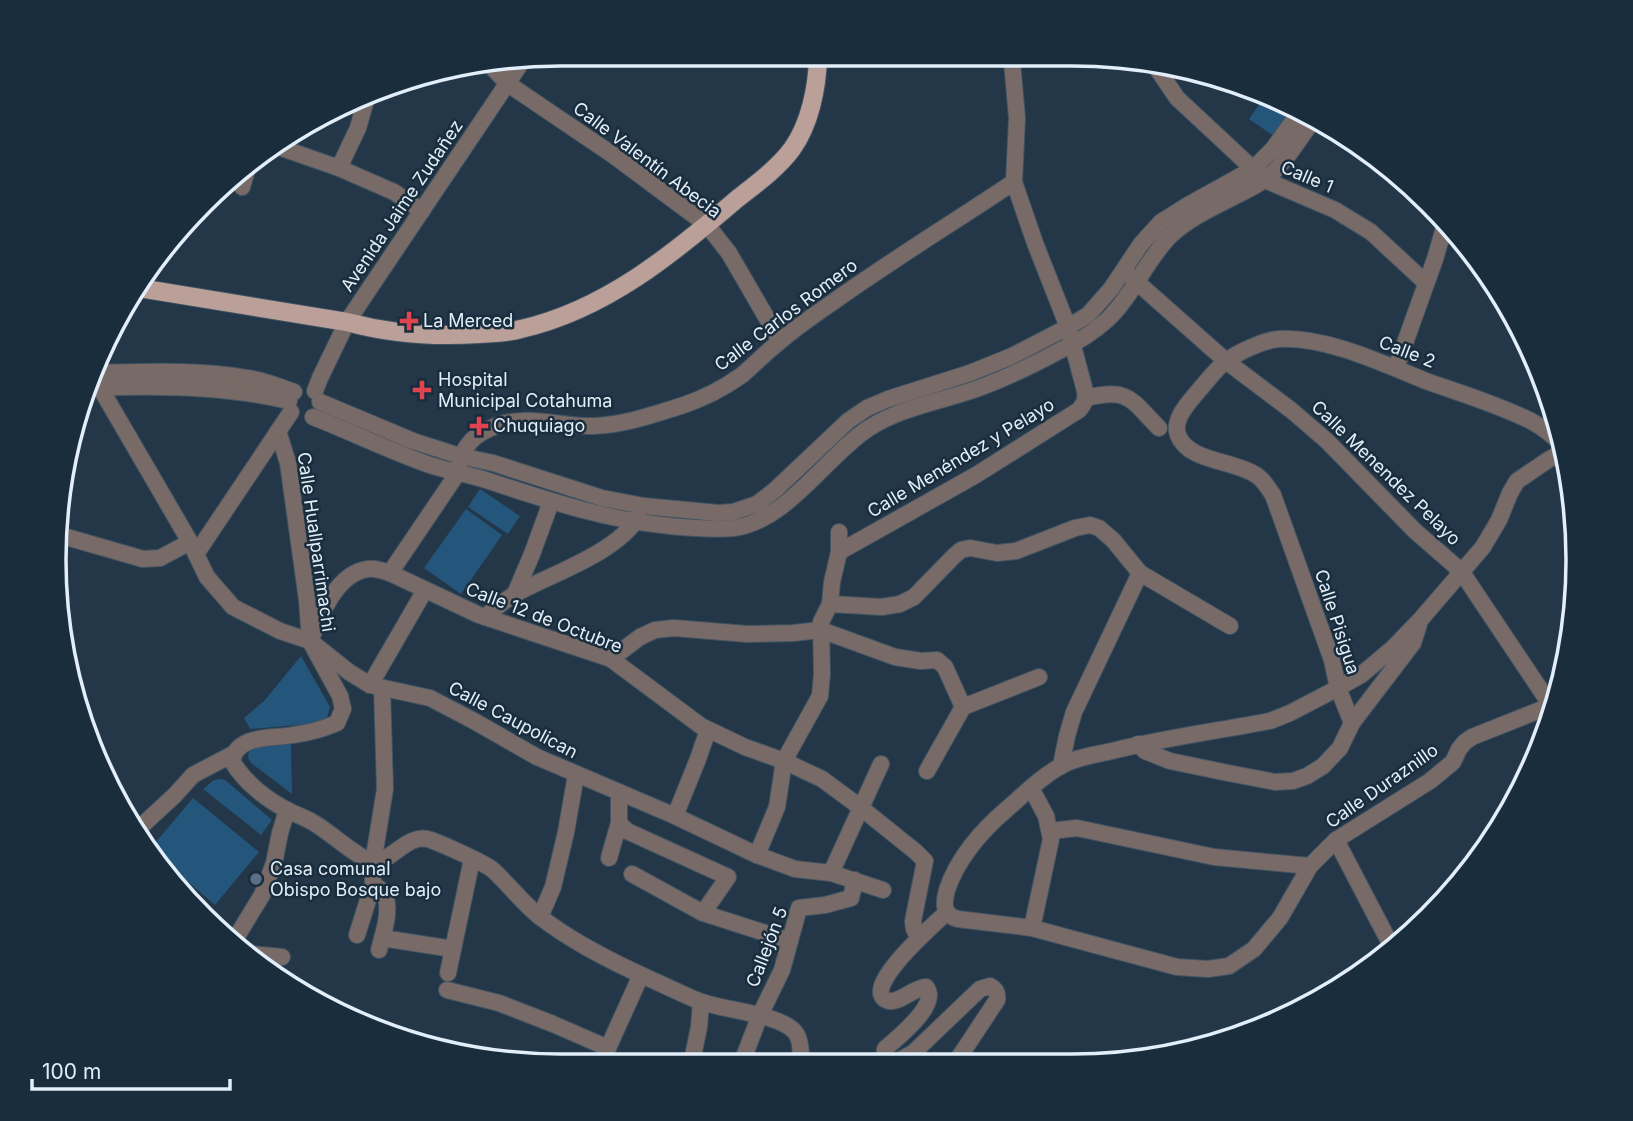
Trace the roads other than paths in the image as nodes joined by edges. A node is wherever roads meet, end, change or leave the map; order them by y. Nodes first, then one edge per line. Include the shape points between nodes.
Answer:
1 (817, 66) edge
2 (1012, 66) edge
3 (517, 69) edge
4 (496, 71) edge
5 (1161, 75) edge
6 (508, 84) junction
7 (365, 107) edge
8 (1295, 119) edge
9 (1309, 127) edge
10 (286, 150) edge
11 (338, 168) junction
12 (1259, 175) junction
13 (1014, 181) junction
14 (243, 182) edge
15 (242, 187) dead end
16 (422, 211) junction
17 (707, 225) junction
18 (1443, 233) edge
19 (1123, 270) junction
20 (1137, 281) junction
21 (1426, 283) junction
22 (148, 290) edge
23 (347, 322) junction
24 (1068, 327) junction
25 (780, 341) junction
26 (1074, 343) junction
27 (1226, 361) junction
28 (1396, 368) junction
29 (101, 380) edge
30 (98, 389) edge
31 (306, 397) junction
32 (1086, 398) junction
33 (1159, 428) dead end
34 (278, 431) junction
35 (1550, 433) edge
36 (1555, 455) edge
37 (460, 456) junction
38 (457, 474) junction
39 (551, 502) junction
40 (644, 506) junction
41 (635, 523) junction
42 (839, 532) dead end
43 (67, 537) edge
44 (193, 548) junction
45 (839, 552) junction
46 (1461, 571) junction
47 (390, 573) junction
48 (1140, 573) junction
49 (425, 590) junction
50 (515, 594) junction
51 (830, 604) junction
52 (485, 617) junction
53 (1421, 619) junction
54 (1230, 626) dead end
55 (821, 630) junction
56 (310, 641) junction
57 (611, 659) junction
58 (1039, 677) dead end
59 (376, 687) junction
60 (1338, 688) junction
61 (1547, 698) edge
62 (963, 707) junction
63 (1543, 711) edge
64 (1352, 723) junction
65 (708, 730) junction
66 (1138, 744) junction
67 (233, 754) junction
68 (785, 761) junction
69 (881, 764) dead end
70 (1061, 766) junction
71 (927, 771) dead end
72 (576, 775) junction
73 (1031, 788) junction
74 (618, 792) junction
75 (860, 807) junction
76 (287, 810) junction
77 (675, 816) junction
78 (619, 823) junction
79 (143, 824) edge
80 (1051, 831) junction
81 (1336, 840) junction
82 (757, 855) junction
83 (609, 858) dead end
84 (472, 859) junction
85 (373, 863) junction
86 (1310, 866) junction
87 (831, 873) junction
88 (632, 874) dead end
89 (855, 880) junction
90 (373, 884) junction
91 (883, 890) dead end
92 (703, 913) junction
93 (946, 913) junction
94 (540, 917) junction
95 (1032, 928) junction
96 (238, 934) edge
97 (356, 935) dead end
98 (919, 938) junction
99 (1388, 940) edge
100 (790, 942) junction
101 (453, 949) junction
102 (264, 955) edge
103 (282, 957) dead end
104 (448, 973) dead end
105 (641, 975) junction
106 (447, 990) dead end
107 (701, 1002) junction
108 (760, 1015) junction
109 (606, 1054) edge
110 (693, 1054) edge
111 (745, 1054) edge
112 (800, 1054) edge
113 (884, 1054) edge
114 (912, 1054) edge
115 (961, 1054) edge

1 - 17 main road via 814,96 793,148
2 - 13 street via 1017,118
3 - 6 street, Avenida Jaime Zudañez
4 - 6 street, Calle Valentín Abecia
5 - 12 street, Calle 1 via 1177,98
6 - 16 street, Avenida Jaime Zudañez
6 - 17 street, Calle Valentín Abecia
7 - 11 street
8 - 12 street
9 - 12 street via 1279,167
10 - 11 street
11 - 16 street via 394,192
12 - 19 street via 1188,205 1161,222
12 - 20 street via 1171,235
12 - 21 street, Calle 1 via 1371,232
13 - 24 street
13 - 25 street, Calle Carlos Romero
14 - 15 street
16 - 23 street, Avenida Jaime Zudañez
17 - 23 main road via 611,294 520,330 401,334
17 - 25 street, Calle Valentín Abecia via 729,253
18 - 21 street
19 - 20 street, Calle Menendez Pelayo
19 - 24 street via 1088,315
20 - 26 street via 1108,319
20 - 27 street, Calle Menendez Pelayo
21 - 28 street
22 - 23 main road
23 - 31 street, Avenida Jaime Zudañez
24 - 26 street
24 - 40 street via 1013,356 867,408 775,490 747,508 718,513
25 - 37 street, Calle Carlos Romero via 741,375 688,403 616,424 502,422 481,432
26 - 32 street
26 - 41 street via 980,388 869,428 783,505 756,522 715,529
27 - 28 street, Calle 2 via 1279,339 1322,344
27 - 46 street, Calle Menendez Pelayo via 1327,441
27 - 60 street, Calle Pisigua via 1187,405 1177,425 1178,435 1200,455 1258,476 1273,495
28 - 35 street, Calle 2 via 1530,421
29 - 31 street
30 - 44 street, Calle Caupolican
31 - 34 street, Avenida Jaime Zudañez
31 - 37 street
31 - 38 street via 426,463
32 - 33 street via 1106,393 1128,397
32 - 45 street, Calle Menéndez y Pelayo via 1079,410 999,460
34 - 44 street, Avenida Jaime Zudañez
34 - 56 street, Calle Huallparrimachi via 288,463
36 - 46 street via 1517,481 1483,547
37 - 38 street
37 - 40 street
38 - 39 street
38 - 47 street
39 - 41 street
39 - 50 street
40 - 41 street
41 - 50 street via 615,543
42 - 45 street
43 - 44 street via 143,559
44 - 56 street, Calle Caupolican via 207,577 233,607
45 - 51 street
46 - 53 street
46 - 61 street, Calle Menendez Pelayo
47 - 49 street, Calle 12 de Octubre
47 - 56 street, Calle 12 de Octubre via 365,569 338,587
48 - 51 street via 1113,540 1090,525 1016,551 961,550 914,597 900,604
48 - 54 street
48 - 70 street via 1074,712
49 - 52 street, Calle 12 de Octubre
49 - 59 street
50 - 52 street
51 - 55 street
52 - 57 street, Calle 12 de Octubre
53 - 60 street via 1378,662
53 - 64 street via 1413,643
55 - 57 street via 747,634 674,628 640,637
55 - 62 street via 895,657 937,660 945,667
55 - 68 street via 820,696
56 - 59 street, Calle Caupolican
56 - 67 street, Calle Huallparrimachi via 340,696 343,709 337,723 247,741
57 - 65 street, Calle 12 de Octubre
58 - 62 street
59 - 72 street, Calle Caupolican via 430,698
59 - 85 street via 385,789
60 - 64 street, Calle Pisigua
60 - 66 street via 1270,721
62 - 71 street
63 - 81 street, Calle Duraznillo via 1472,737 1453,762 1430,781
64 - 66 street via 1340,748 1323,766 1293,781 1275,782 1170,761
65 - 68 street, Calle 12 de Octubre
65 - 77 street
66 - 70 street
67 - 76 street via 232,761 244,779
67 - 79 street via 194,775
68 - 75 street, Calle 12 de Octubre via 822,779
68 - 82 street via 777,807
69 - 75 street
70 - 73 street
72 - 74 street, Calle Caupolican
72 - 94 street via 553,887
73 - 80 street
73 - 93 street via 969,848 948,888
74 - 77 street, Calle Caupolican
74 - 78 street
75 - 87 street
75 - 98 street, Calle 12 de Octubre via 925,861 914,922
76 - 85 street
76 - 96 street via 262,895
77 - 82 street, Calle Caupolican
78 - 83 street
78 - 92 street via 627,831 728,877
80 - 86 street via 1077,828 1214,857
80 - 95 street
81 - 86 street, Calle Duraznillo
81 - 99 street
82 - 87 street, Calle Caupolican via 795,869
84 - 85 street via 428,839 413,841
84 - 94 street via 492,869
84 - 101 street
85 - 90 street
86 - 95 street, Calle Duraznillo via 1280,918 1254,949 1229,966 1177,967
87 - 89 street, Calle Caupolican
88 - 92 street
89 - 91 street, Calle Caupolican
89 - 100 street, Callejón 5 via 851,898 799,908
90 - 97 street
90 - 101 street via 383,892 386,905 381,944
92 - 100 street
93 - 95 street via 969,921
93 - 98 street
94 - 105 street via 606,959
98 - 113 street via 892,967 881,995 893,1001 926,987 930,995 912,1025 885,1048
100 - 108 street, Callejón 5
101 - 104 street
102 - 103 street
105 - 107 street
105 - 109 street
106 - 109 street via 499,1003 553,1024
107 - 108 street
107 - 110 street
108 - 111 street, Callejón 5
108 - 112 street via 788,1025 796,1033
114 - 115 street via 980,989 990,985 997,1000

